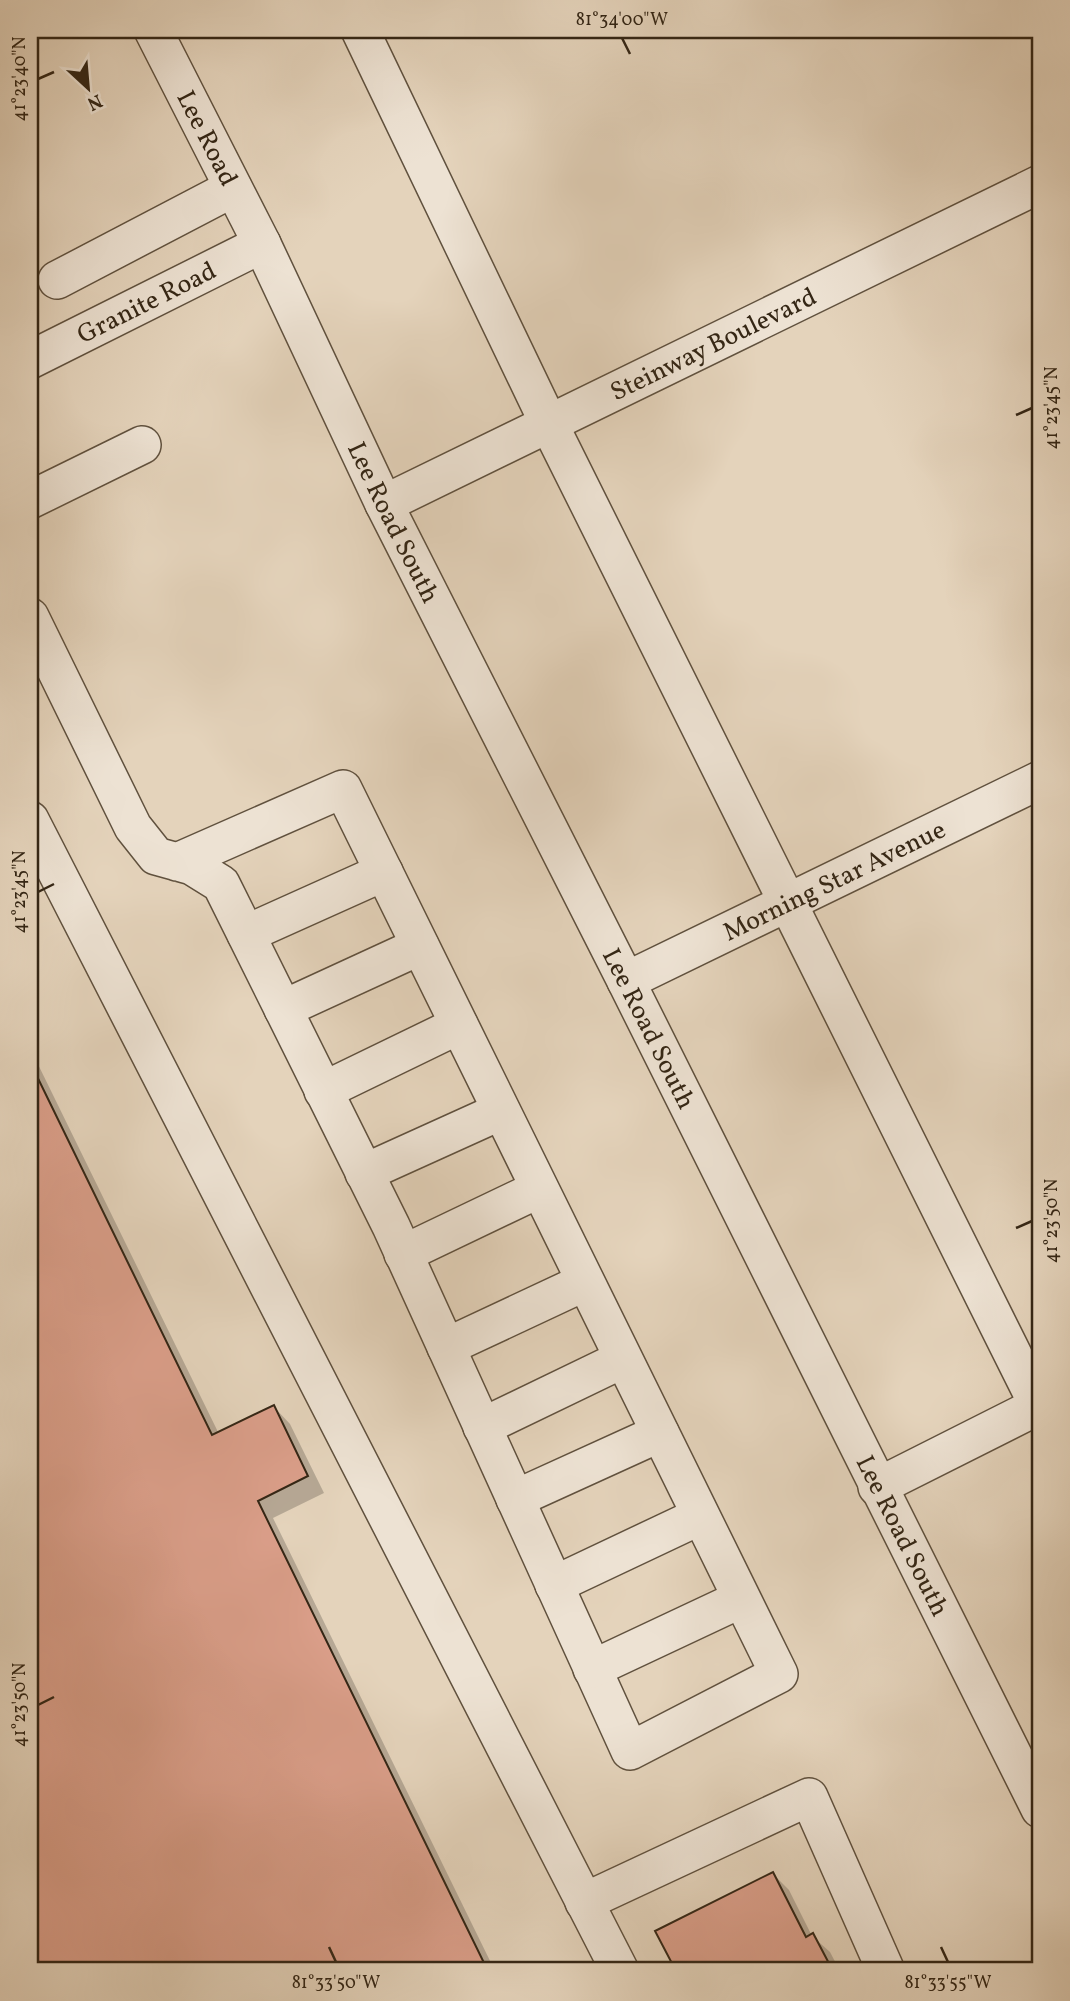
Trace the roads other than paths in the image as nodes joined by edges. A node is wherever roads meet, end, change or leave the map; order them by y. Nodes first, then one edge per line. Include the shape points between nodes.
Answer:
1 (153, 30) edge
2 (360, 30) edge
3 (1040, 184) edge
4 (233, 188) junction
5 (262, 244) junction
6 (57, 280) dead end
7 (30, 360) edge
8 (549, 424) junction
9 (142, 445) dead end
10 (30, 500) edge
11 (384, 504) junction
12 (30, 617) edge
13 (1040, 780) edge
14 (30, 820) edge
15 (177, 862) junction
16 (384, 872) junction
17 (788, 904) junction
18 (246, 934) junction
19 (420, 946) junction
20 (626, 981) junction
21 (283, 1009) junction
22 (459, 1025) junction
23 (323, 1091) junction
24 (501, 1111) junction
25 (364, 1173) junction
26 (540, 1189) junction
27 (403, 1254) junction
28 (585, 1282) junction
29 (446, 1347) junction
30 (623, 1359) junction
31 (1040, 1406) edge
32 (482, 1427) junction
33 (660, 1433) junction
34 (877, 1487) junction
35 (515, 1499) junction
36 (700, 1516) junction
37 (554, 1586) junction
38 (741, 1599) junction
39 (592, 1669) junction
40 (1040, 1810) edge
41 (584, 1902) junction
42 (620, 1971) edge
43 (886, 1971) edge

1 - 4 street, Lee Road
2 - 8 street
3 - 8 street, Steinway Boulevard
4 - 5 street, Lee Road
4 - 6 street
5 - 7 street, Granite Road
5 - 11 street, Lee Road South
8 - 11 street, Steinway Boulevard
8 - 17 street
9 - 10 street
11 - 20 street, Lee Road South
12 - 15 street via 133,827 156,856
13 - 17 street, Morning Star Avenue
14 - 41 street
15 - 16 street via 343,789
15 - 18 street via 221,884
16 - 18 street
16 - 19 street
17 - 20 street, Morning Star Avenue
17 - 31 street
18 - 21 street
19 - 21 street
19 - 22 street
20 - 34 street, Lee Road South
21 - 23 street
22 - 23 street
22 - 24 street
23 - 25 street
24 - 25 street
24 - 26 street
25 - 27 street
26 - 27 street
26 - 28 street
27 - 29 street
28 - 29 street
28 - 30 street
29 - 32 street
30 - 32 street
30 - 33 street
31 - 34 street
32 - 35 street
33 - 35 street
33 - 36 street
34 - 40 street, Lee Road South
35 - 37 street
36 - 37 street
36 - 38 street
37 - 39 street
38 - 39 street
38 - 39 street via 779,1675 630,1751
41 - 42 street
41 - 43 street via 809,1797

